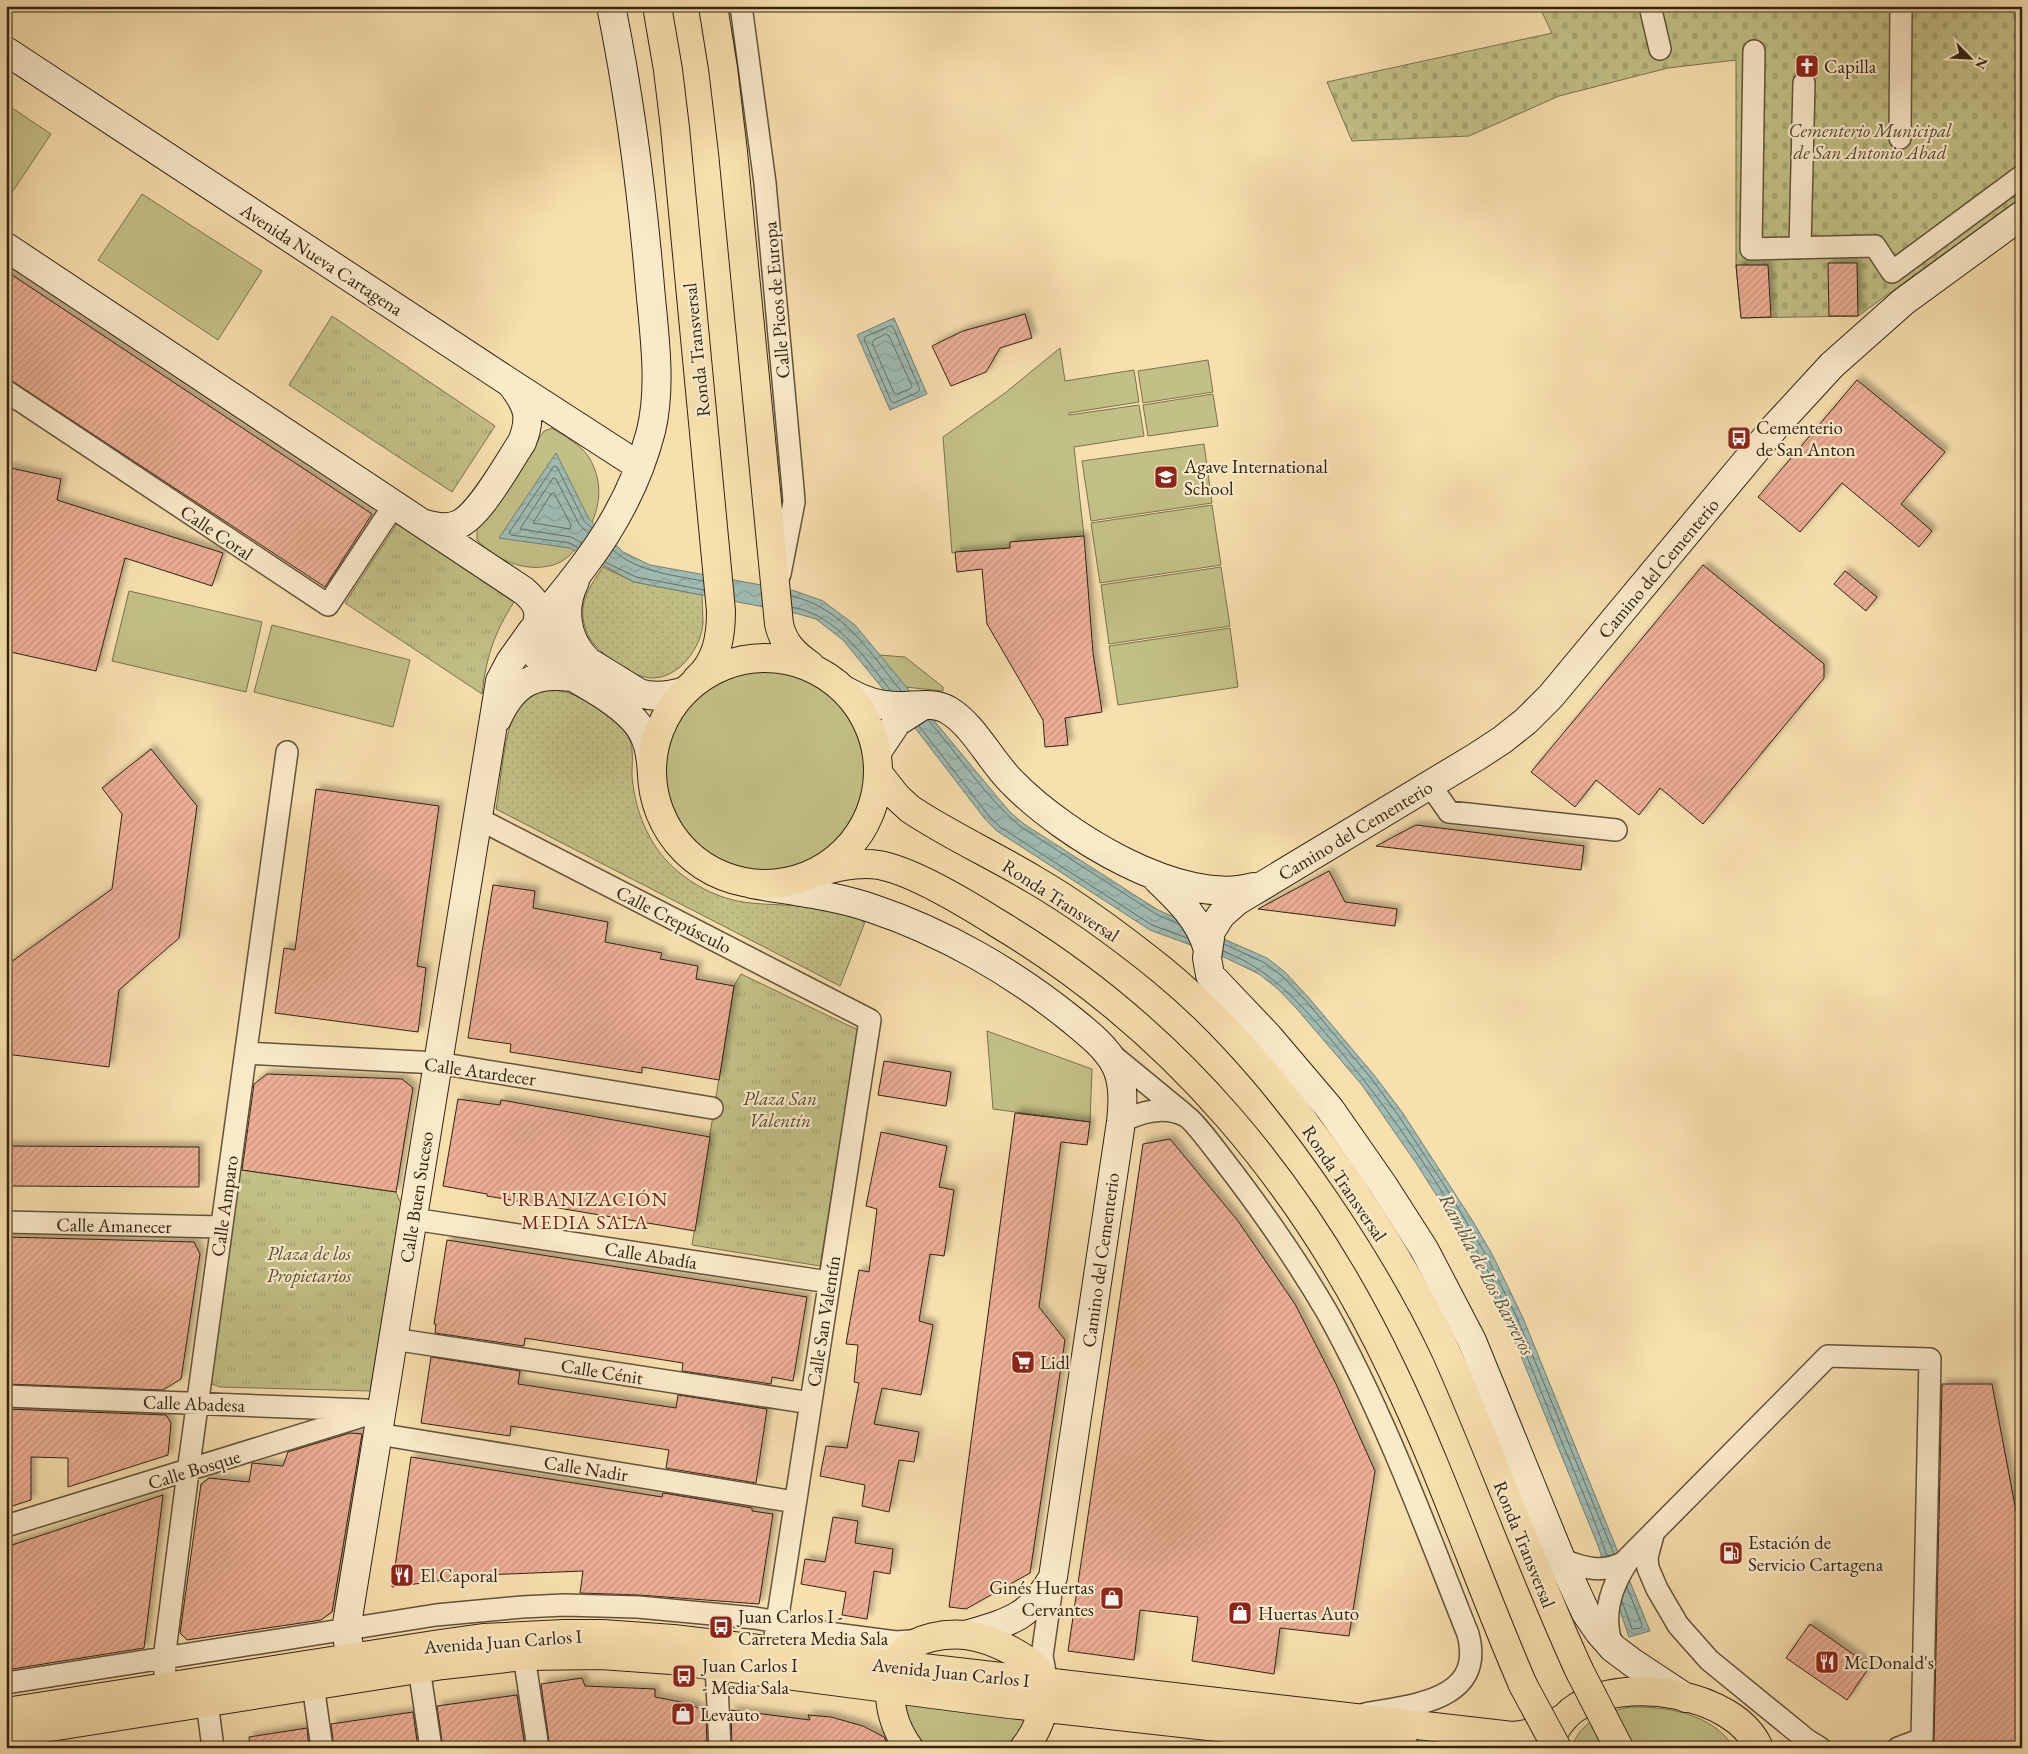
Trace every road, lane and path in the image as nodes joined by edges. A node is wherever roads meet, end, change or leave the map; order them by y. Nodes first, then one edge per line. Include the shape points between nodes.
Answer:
1 (611, 6) edge
2 (656, 6) edge
3 (713, 6) edge
4 (741, 6) edge
5 (1650, 6) edge
6 (1901, 6) edge
7 (1660, 49) dead end
8 (6, 51) edge
9 (1754, 51) dead end
10 (1804, 83) dead end
11 (1900, 138) dead end
12 (2022, 176) edge
13 (2022, 215) edge
14 (6, 247) edge
15 (1800, 248) junction
16 (512, 384) junction
17 (6, 391) edge
18 (639, 466) junction
19 (394, 505) junction
20 (421, 523) junction
21 (580, 571) junction
22 (776, 594) junction
23 (534, 627) junction
24 (815, 669) junction
25 (582, 671) junction
26 (688, 688) junction
27 (846, 691) junction
28 (922, 706) junction
29 (490, 737) junction
30 (287, 752) dead end
31 (878, 763) junction
32 (652, 774) junction
33 (1430, 785) junction
34 (477, 818) junction
35 (1616, 830) dead end
36 (816, 873) junction
37 (1150, 873) junction
38 (752, 884) junction
39 (1265, 884) junction
40 (1208, 950) junction
41 (870, 1020) joint
42 (1103, 1047) junction
43 (246, 1053) junction
44 (438, 1063) junction
45 (712, 1108) dead end
46 (1187, 1116) junction
47 (1121, 1122) junction
48 (413, 1219) junction
49 (6, 1222) edge
50 (221, 1227) junction
51 (829, 1282) junction
52 (393, 1339) junction
53 (6, 1396) edge
54 (197, 1403) junction
55 (810, 1403) junction
56 (380, 1422) junction
57 (188, 1472) junction
58 (795, 1502) junction
59 (6, 1526) edge
60 (1653, 1534) junction
61 (1561, 1559) junction
62 (1621, 1563) junction
63 (1053, 1577) junction
64 (777, 1622) junction
65 (346, 1630) junction
66 (966, 1635) junction
67 (923, 1640) junction
68 (1613, 1648) junction
69 (524, 1656) junction
70 (351, 1658) junction
71 (164, 1659) junction
72 (772, 1662) junction
73 (716, 1666) junction
74 (420, 1668) junction
75 (892, 1678) junction
76 (6, 1683) edge
77 (313, 1685) junction
78 (166, 1687) junction
79 (1046, 1696) junction
80 (1686, 1698) junction
81 (207, 1702) junction
82 (6, 1712) edge
83 (1565, 1717) junction
84 (1349, 1718) junction
85 (6, 1734) edge
86 (906, 1743) edge
87 (1758, 1743) edge
88 (213, 1748) edge
89 (322, 1748) edge
90 (430, 1748) edge
91 (538, 1748) edge
92 (720, 1748) edge
93 (1024, 1748) edge
94 (1405, 1748) edge
95 (1548, 1748) edge
96 (1557, 1748) edge
97 (1619, 1748) edge
98 (1820, 1748) edge
99 (1898, 1748) edge

1 - 18 main road via 635,141 654,328 655,409
2 - 26 main road, Ronda Transversal via 674,118 721,611 716,653 706,670
3 - 22 main road via 733,152
4 - 22 street, Calle Picos de Europa via 765,183 794,502
5 - 7 street
6 - 11 street
8 - 16 main road, Avenida Nueva Cartagena
9 - 15 street via 1752,248
10 - 15 street
12 - 15 street via 1892,272 1875,246
13 - 33 main road, Camino del Cementerio via 1903,302 1832,365 1774,428 1551,696 1502,740
14 - 19 main road
16 - 18 main road, Avenida Nueva Cartagena
16 - 20 main road via 527,410 527,431 522,442 467,520 448,527
17 - 19 street, Calle Coral via 328,605
18 - 21 main road via 614,522
19 - 20 main road
20 - 23 main road via 531,597 539,611
21 - 23 main road
21 - 25 main road via 570,591 567,620
22 - 24 main road via 779,624 785,642 800,659
23 - 25 main road via 530,645 536,656
23 - 29 main road via 500,681
24 - 26 main road via 785,659 753,658 723,666
24 - 27 main road
25 - 26 main road via 647,696 664,696
25 - 29 main road via 540,676 528,682 509,698
25 - 32 main road via 634,719 646,740
26 - 32 main road, Ronda Transversal via 663,722 653,754
27 - 28 main road via 880,705
27 - 31 main road via 869,724
28 - 31 main road via 897,722
28 - 37 main road via 940,707 954,714 1012,783 1060,823 1090,843
29 - 34 main road, Calle Buen Suceso
30 - 43 street, Calle Amparo
31 - 36 main road via 875,798 859,835 835,860
31 - 97 main road, Ronda Transversal, bridge via 897,797 910,809 1034,879 1135,948 1196,1001 1286,1098 1370,1217 1432,1324 1474,1417 1578,1670
32 - 38 main road, Ronda Transversal via 661,817 678,845 712,872
33 - 35 street via 1448,812
33 - 39 main road, Camino del Cementerio
34 - 41 street, Calle Crepúsculo
34 - 44 main road, Calle Buen Suceso
36 - 38 main road, Ronda Transversal via 789,882
36 - 96 main road, bridge via 848,866 882,866 921,881 1006,928 1072,971 1130,1017 1184,1067 1234,1122 1312,1228 1360,1307 1432,1461 1523,1685
37 - 39 main road via 1206,890 1229,892
37 - 40 main road via 1188,910 1200,928
38 - 42 main road, Camino del Cementerio via 864,906 932,933 1013,978 1056,1007
39 - 40 main road, Camino del Cementerio via 1221,915 1211,931
40 - 61 main road via 1210,976 1268,1036 1330,1109 1424,1249 1472,1341
41 - 51 street, Calle San Valentín
42 - 46 street
42 - 47 main road, Camino del Cementerio via 1115,1064 1121,1083
43 - 44 street, Calle Atardecer
43 - 50 street, Calle Amparo
44 - 45 street, Calle Atardecer
44 - 48 main road, Calle Buen Suceso
46 - 47 street via 1152,1110
46 - 84 street via 1259,1207 1328,1314 1403,1474 1470,1643 1468,1667 1460,1682 1447,1693 1434,1700
47 - 63 main road, Camino del Cementerio
48 - 51 street, Calle Abadía
48 - 52 main road, Calle Buen Suceso
49 - 50 street, Calle Amanecer
50 - 54 street, Calle Amparo
51 - 55 street, Calle San Valentín
52 - 55 street, Calle Cénit
52 - 56 main road, Calle Buen Suceso
53 - 54 street, Calle Abadesa
54 - 56 street, Calle Abadesa
54 - 57 street, Calle Amparo
55 - 58 street, Calle San Valentín
56 - 57 street, Calle Bosque
56 - 58 street, Calle Nadir
56 - 65 main road, Calle Buen Suceso
57 - 59 street, Calle Bosque
57 - 71 street, Calle Amparo
58 - 64 street, Calle San Valentín
60 - 62 street
60 - 98 street via 1647,1557 1648,1568 1678,1625 1709,1660
60 - 99 street via 1828,1356 1930,1359 1922,1739
61 - 62 street via 1585,1568
61 - 68 main road via 1586,1613
62 - 68 street via 1607,1616
63 - 66 main road, Camino del Cementerio via 1042,1596 1022,1614
63 - 79 street, Camino del Cementerio via 1042,1656
64 - 65 street, Avenida Juan Carlos I via 638,1607 564,1605 480,1610
64 - 67 street, Avenida Juan Carlos I via 797,1629 896,1642
64 - 72 street, Calle San Valentín
65 - 70 main road, Calle Buen Suceso
65 - 71 street, Avenida Juan Carlos I
66 - 67 main road
66 - 79 main road via 992,1642 1019,1655 1040,1672
67 - 75 main road via 902,1652
68 - 80 main road
69 - 73 main road, Avenida Juan Carlos I via 609,1655
69 - 74 main road, Avenida Juan Carlos I
69 - 91 street
70 - 72 main road, Avenida Juan Carlos I via 483,1638 564,1634 655,1637
70 - 78 main road, Avenida Juan Carlos I
71 - 76 street, Avenida Juan Carlos I
71 - 78 street, Calle Amparo
72 - 73 main road, Avenida Juan Carlos I
72 - 75 main road, Avenida Juan Carlos I
72 - 86 main road via 822,1698 865,1704 888,1720
73 - 92 street
74 - 77 main road, Avenida Juan Carlos I
74 - 90 street
75 - 79 main road, Avenida Juan Carlos I
75 - 86 main road via 892,1712
77 - 81 main road, Avenida Juan Carlos I
77 - 89 street
78 - 82 main road, Avenida Juan Carlos I
79 - 84 main road, Avenida Juan Carlos I
79 - 93 main road via 1036,1731
79 - 94 main road, Avenida Juan Carlos I
80 - 83 main road, Avenida Juan Carlos I via 1646,1691 1611,1693 1581,1704
80 - 87 main road, Avenida Juan Carlos I via 1729,1715
81 - 85 main road, Avenida Juan Carlos I
81 - 88 street
83 - 84 main road, Avenida Juan Carlos I via 1537,1732 1512,1736
83 - 95 main road via 1554,1731

